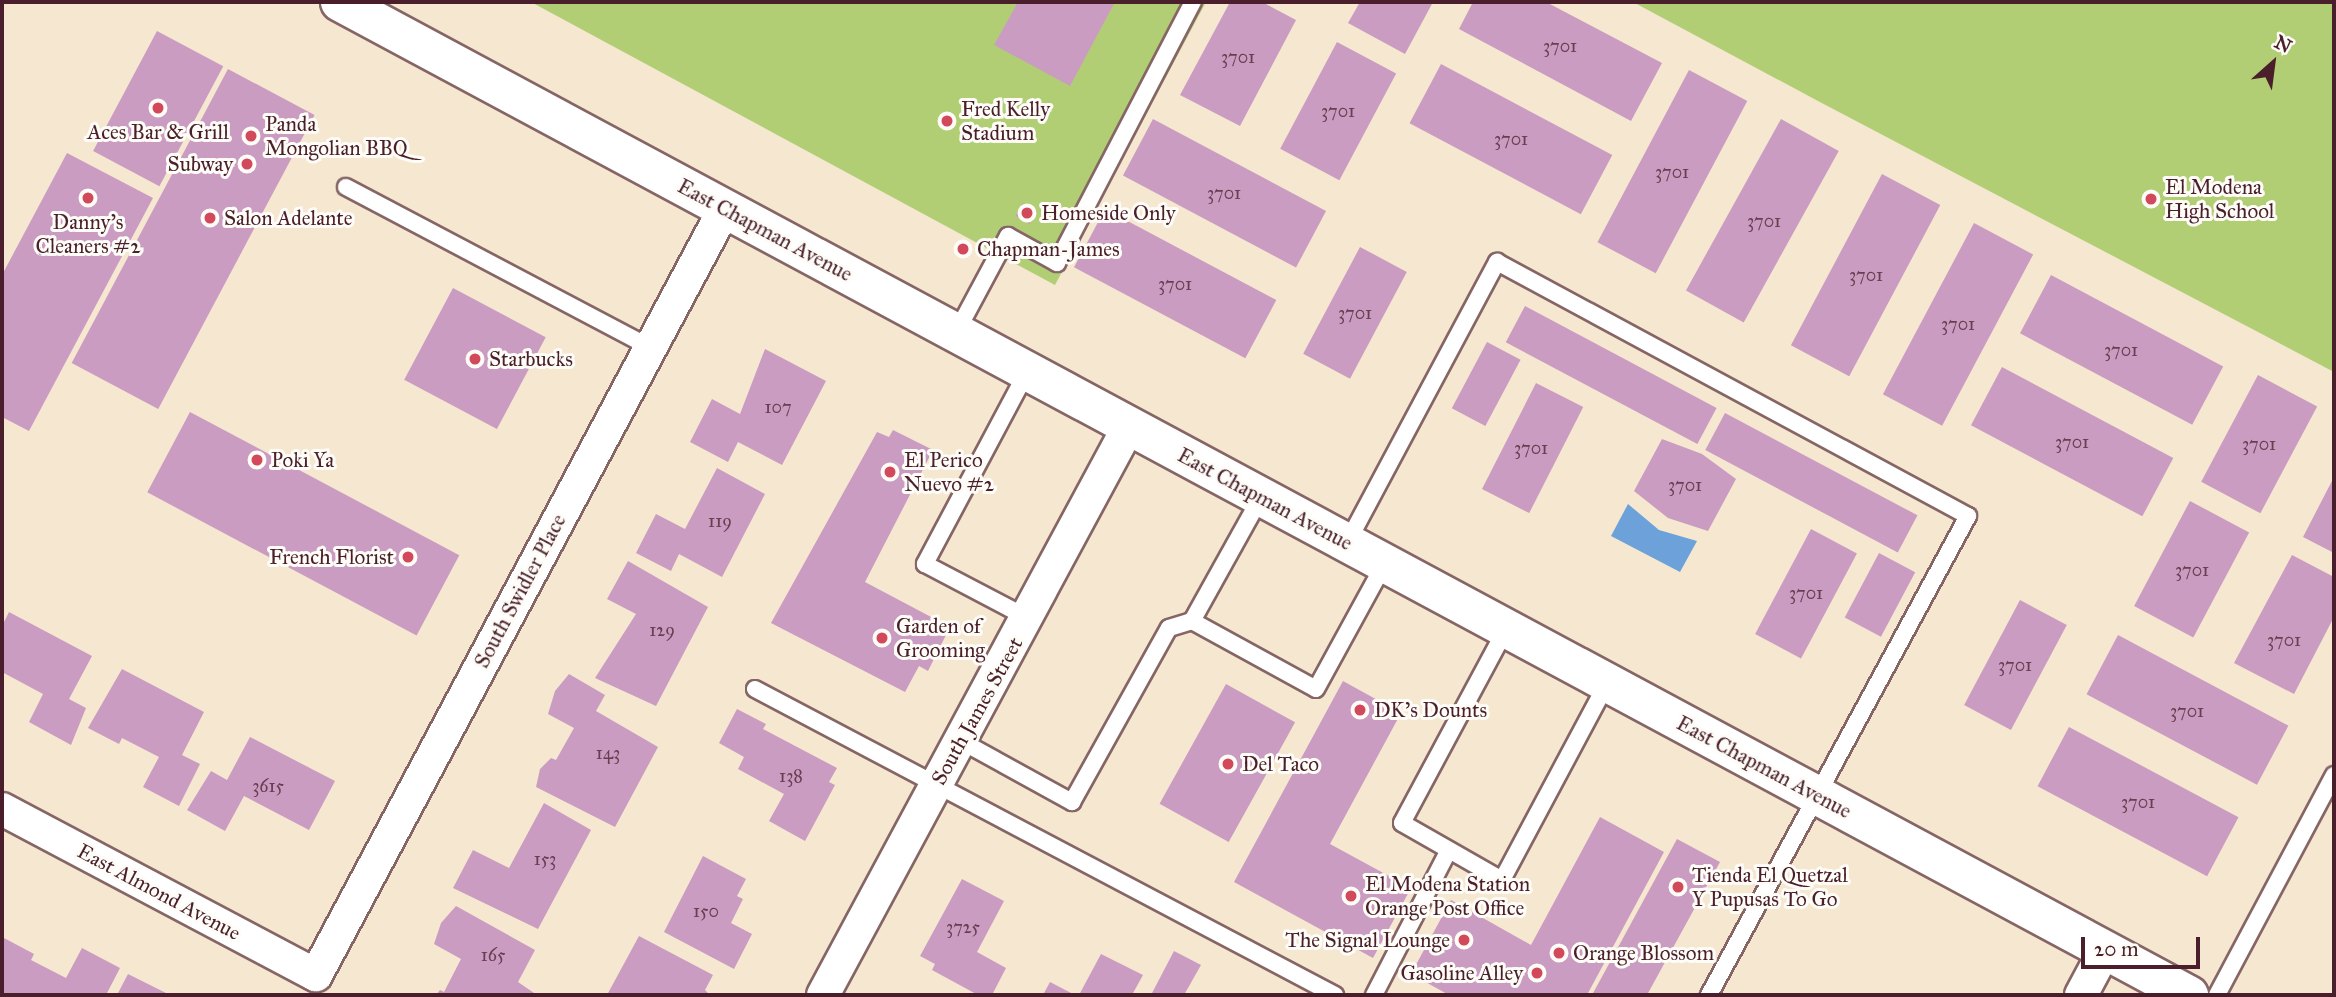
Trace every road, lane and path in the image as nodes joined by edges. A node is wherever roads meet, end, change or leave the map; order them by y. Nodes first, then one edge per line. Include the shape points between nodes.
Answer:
1 (340, 2) edge
2 (1193, 2) edge
3 (346, 187) dead end
4 (725, 208) junction
5 (957, 331) junction
6 (649, 347) junction
7 (1028, 370) junction
8 (1129, 426) junction
9 (1261, 496) junction
10 (1347, 544) junction
11 (1385, 563) junction
12 (1028, 618) junction
13 (1192, 621) junction
14 (1506, 628) junction
15 (1607, 683) junction
16 (755, 689) dead end
17 (961, 741) junction
18 (2334, 775) edge
19 (937, 785) junction
20 (1815, 794) junction
21 (2, 809) edge
22 (1449, 850) junction
23 (2105, 950) junction
24 (316, 975) joint
25 (823, 995) edge
26 (1335, 995) edge
27 (1374, 995) edge
28 (1709, 995) edge
29 (2081, 995) edge
30 (2189, 995) edge
31 (2217, 995) edge

1 - 4 main road, East Chapman Avenue
2 - 5 lane via 1057,262 1008,236
3 - 6 lane
4 - 5 main road, East Chapman Avenue
4 - 6 street, South Swidler Place
5 - 7 main road, East Chapman Avenue
6 - 24 street, South Swidler Place
7 - 8 main road, East Chapman Avenue
7 - 12 lane via 925,564
8 - 9 main road, East Chapman Avenue
8 - 12 street, South James Street
9 - 10 main road, East Chapman Avenue
9 - 13 lane
10 - 11 main road, East Chapman Avenue
10 - 20 lane via 1497,262 1968,516
11 - 13 lane via 1315,689
11 - 14 main road, East Chapman Avenue
12 - 17 street, South James Street
13 - 17 lane via 1169,628 1072,802
14 - 15 main road, East Chapman Avenue
14 - 22 lane via 1402,823
15 - 20 main road, East Chapman Avenue
15 - 22 lane via 1503,880
16 - 19 lane
17 - 19 street, South James Street
18 - 31 lane
19 - 25 street, South James Street
19 - 26 lane
20 - 23 main road, East Chapman Avenue
20 - 28 lane
21 - 24 street, East Almond Avenue
22 - 27 lane
23 - 29 street
23 - 30 main road, East Chapman Avenue

